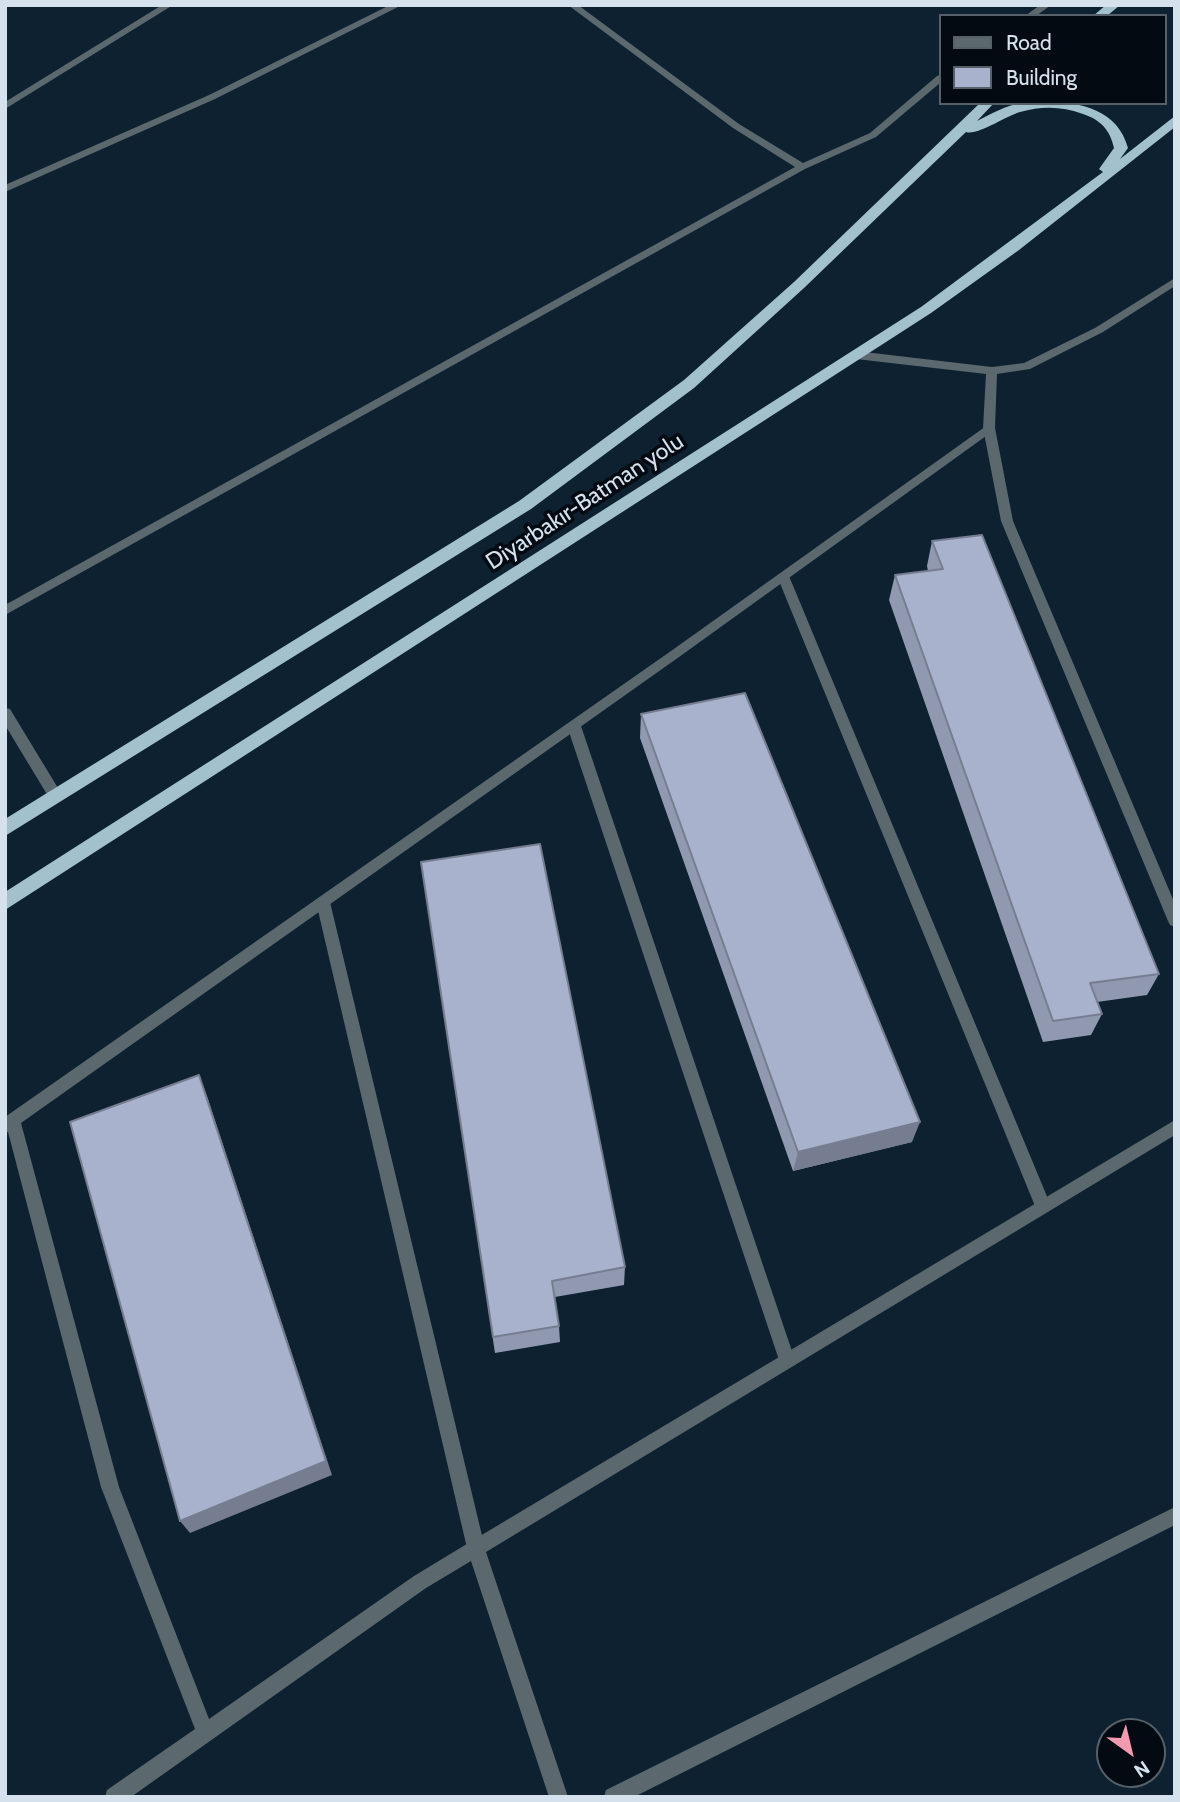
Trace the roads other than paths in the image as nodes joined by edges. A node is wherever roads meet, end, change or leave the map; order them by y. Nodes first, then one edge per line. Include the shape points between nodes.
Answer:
1 (169, 5) edge
2 (398, 5) edge
3 (572, 5) edge
4 (939, 79) edge
5 (986, 105) edge
6 (1028, 105) edge
7 (1064, 105) edge
8 (5, 106) edge
9 (1175, 120) edge
10 (939, 150) junction
11 (802, 167) junction
12 (1093, 187) junction
13 (5, 189) edge
14 (1175, 281) edge
15 (856, 355) junction
16 (992, 371) junction
17 (989, 428) junction
18 (783, 576) junction
19 (5, 611) edge
20 (5, 713) edge
21 (574, 726) junction
22 (56, 797) junction
23 (5, 829) edge
24 (5, 902) edge
25 (323, 902) junction
26 (1175, 921) edge
27 (9, 1124) edge
28 (1175, 1127) edge
29 (1043, 1206) junction
30 (787, 1360) junction
31 (1175, 1517) edge
32 (476, 1548) junction
33 (205, 1734) junction
34 (142, 1789) edge
35 (114, 1797) edge
36 (559, 1797) edge
37 (613, 1797) edge

1 - 8 street
2 - 13 street via 212,97
3 - 11 street via 736,126
4 - 11 street via 873,135
5 - 10 highway, Diyarbakır-Batman yolu
6 - 10 highway via 1001,112
7 - 12 highway via 1108,121 1119,135 1121,148
9 - 12 highway, Diyarbakır-Batman yolu
10 - 22 highway, Diyarbakır-Batman yolu via 689,384 600,452 525,505
11 - 19 street
12 - 15 highway, Diyarbakır-Batman yolu via 926,310
14 - 16 street via 1099,330 1026,366
15 - 16 street
15 - 24 highway, Diyarbakır-Batman yolu
16 - 17 street
17 - 18 street
17 - 26 street via 1007,521
18 - 21 street
18 - 29 street
20 - 22 street
21 - 25 street
21 - 30 street
22 - 23 highway, Diyarbakır-Batman yolu
25 - 27 street
25 - 32 street
27 - 33 street via 110,1487
28 - 29 street
29 - 30 street
30 - 32 street
31 - 37 street
32 - 33 street via 420,1582
32 - 36 street
33 - 34 street
34 - 35 street

